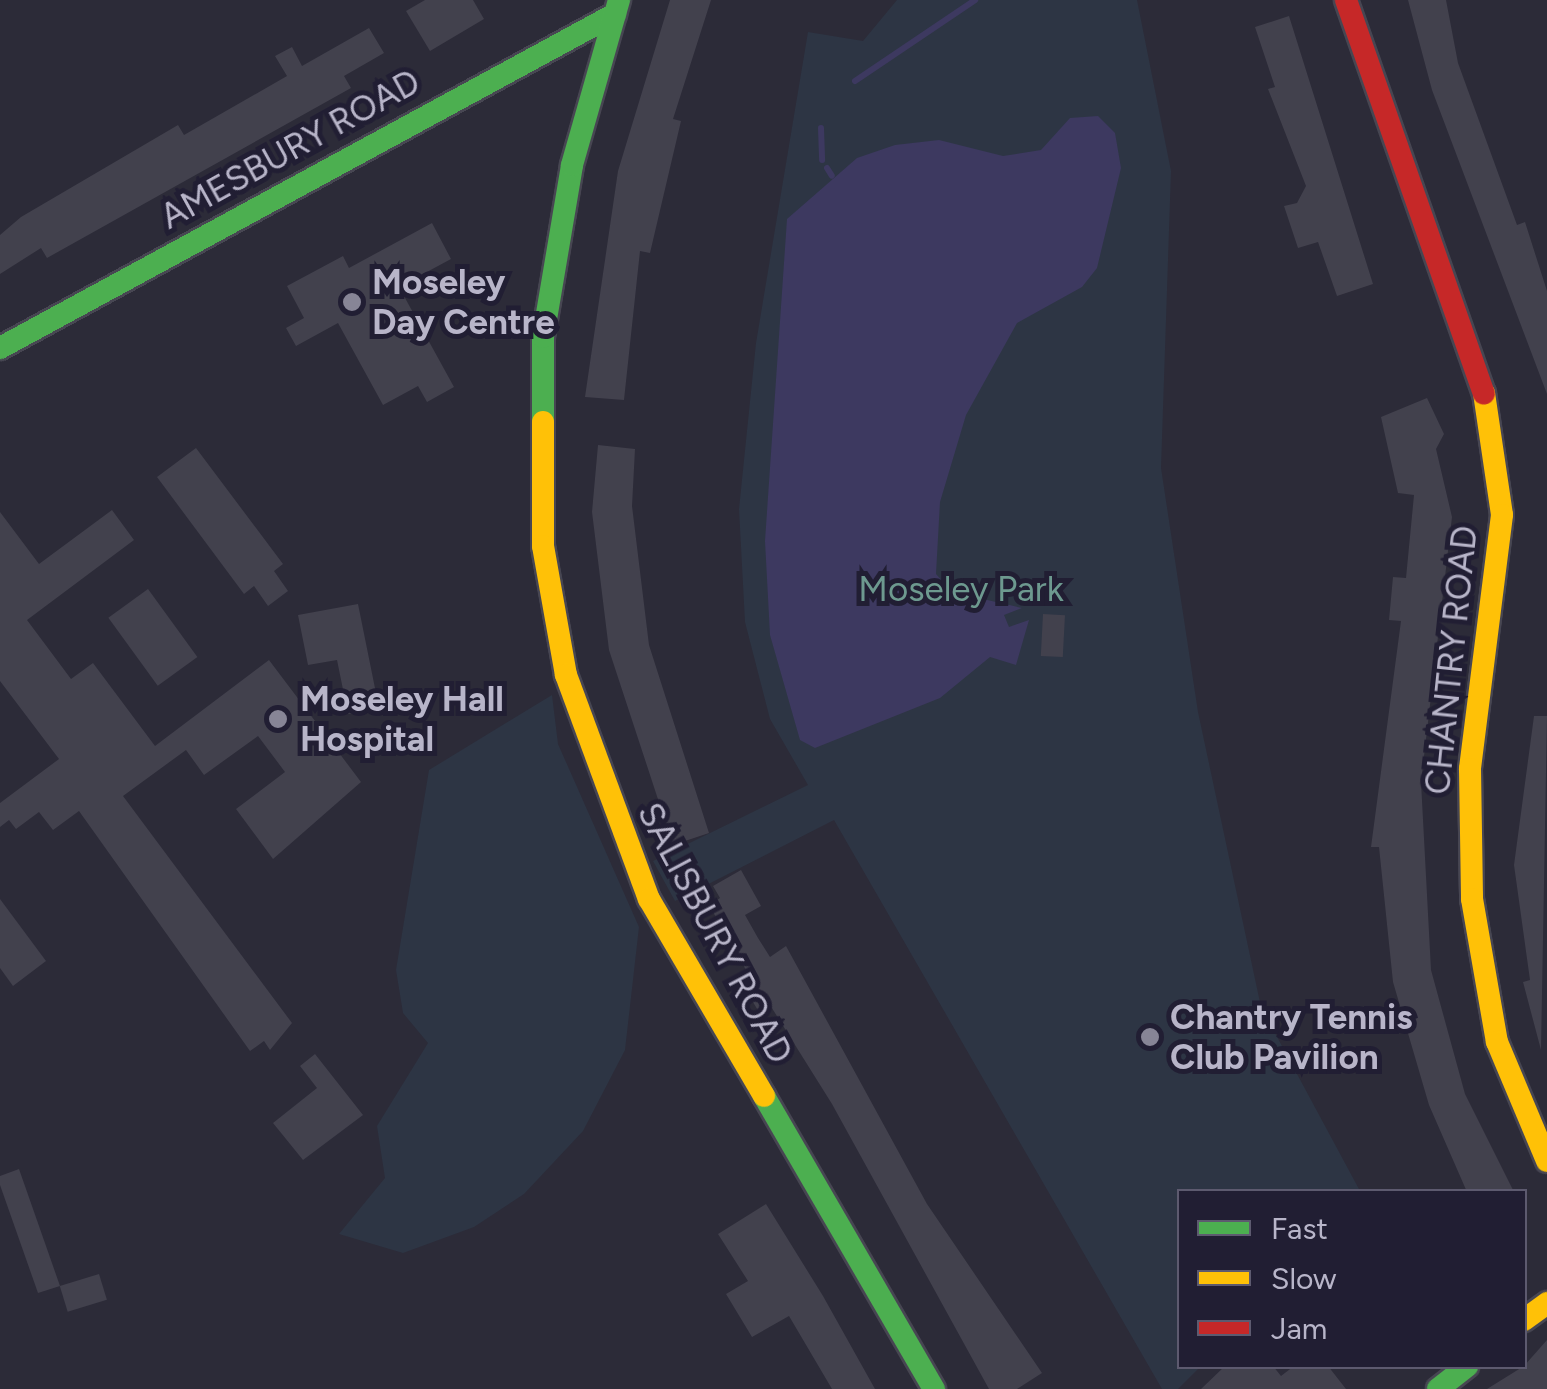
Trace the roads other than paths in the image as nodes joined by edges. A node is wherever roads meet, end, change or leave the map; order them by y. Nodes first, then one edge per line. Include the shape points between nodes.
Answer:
1 (1346, 0) edge
2 (617, 7) edge
3 (0, 348) edge
4 (1547, 1161) edge
5 (1547, 1302) edge
6 (1527, 1318) edge
7 (1462, 1369) edge
8 (934, 1389) edge
9 (1438, 1389) edge

1 - 4 main road, CHANTRY ROAD via 1490,410 1502,515 1470,769 1472,899 1496,1042
2 - 3 main road, AMESBURY ROAD
2 - 8 main road, SALISBURY ROAD via 572,165 543,336 543,546 566,675 649,900
5 - 6 main road
7 - 9 main road

